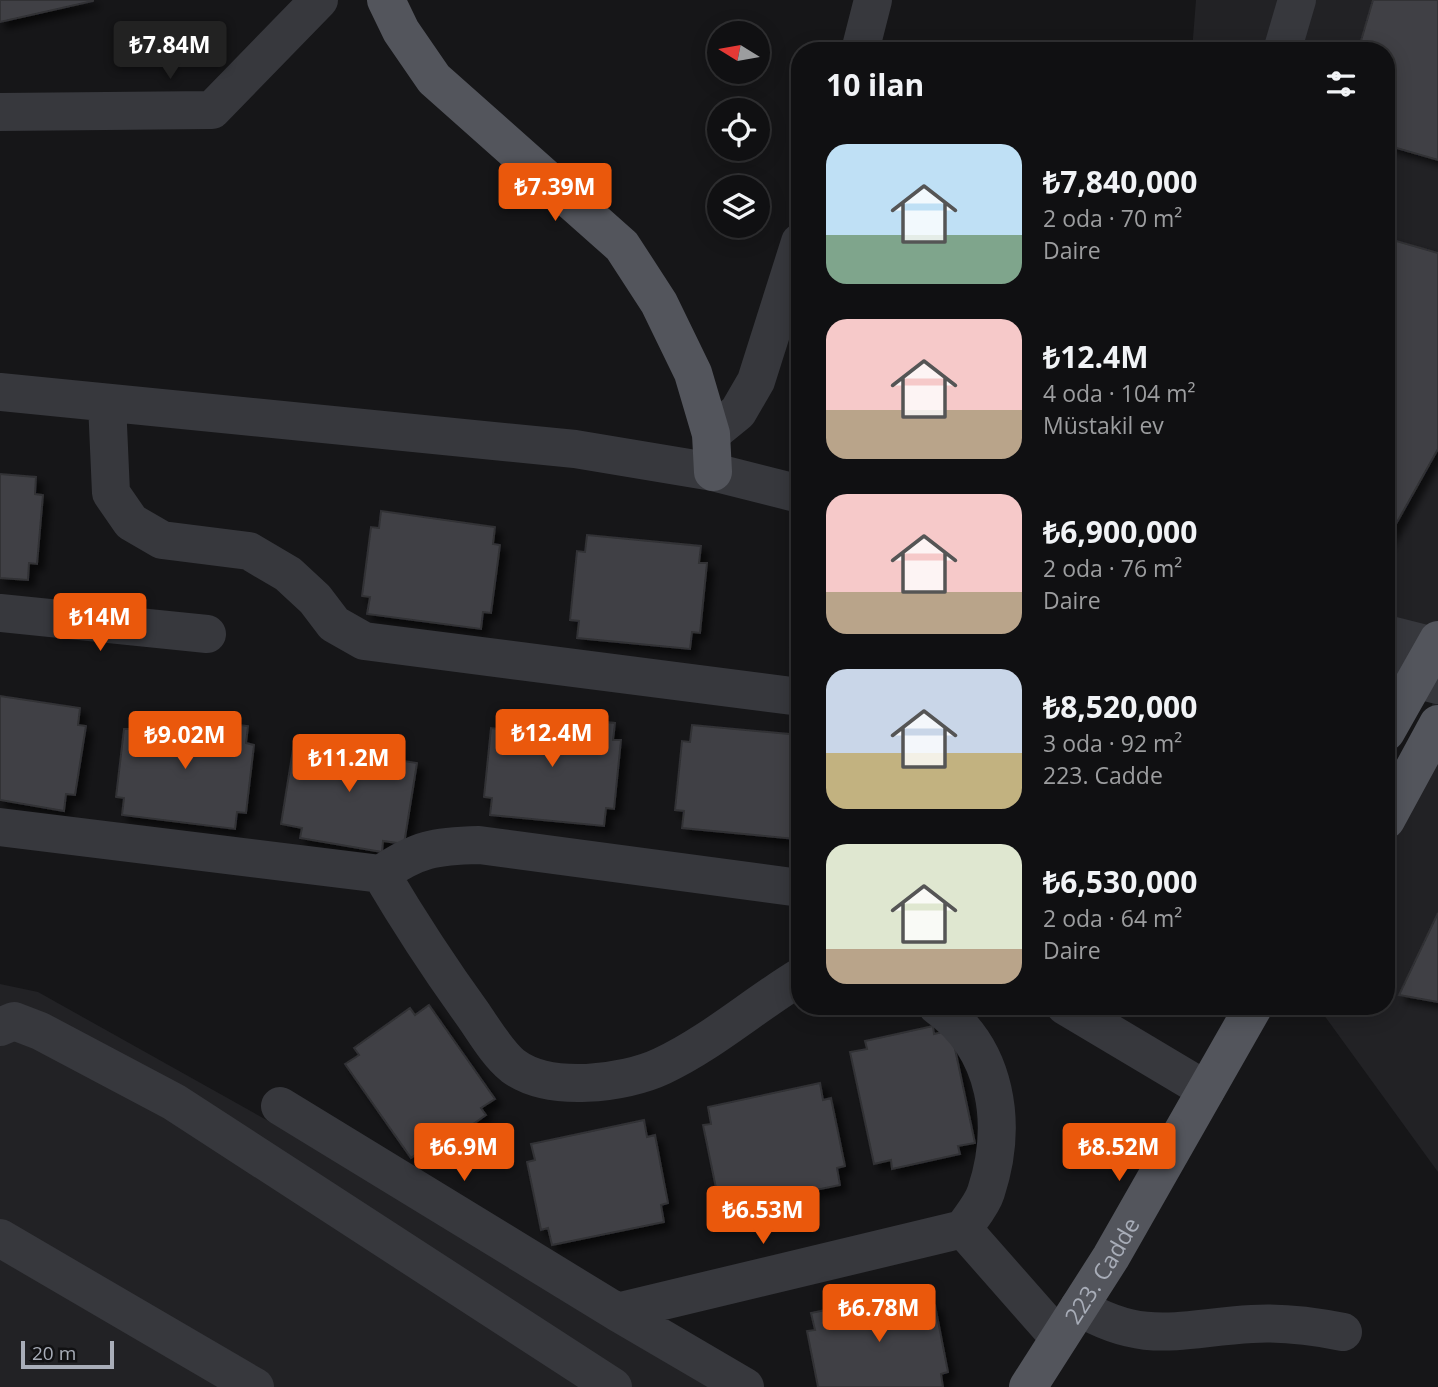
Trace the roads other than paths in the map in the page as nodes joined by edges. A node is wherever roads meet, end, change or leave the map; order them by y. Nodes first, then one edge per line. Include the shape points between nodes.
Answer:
1 (319, 0) edge
2 (386, 0) edge
3 (873, 0) edge
4 (1297, 0) edge
5 (862, 42) edge
6 (1285, 42) edge
7 (0, 112) edge
8 (791, 270) edge
9 (0, 392) edge
10 (107, 403) junction
11 (711, 434) junction
12 (713, 472) junction
13 (791, 492) edge
14 (0, 614) edge
15 (207, 634) dead end
16 (1395, 636) edge
17 (1437, 644) edge
18 (1413, 679) edge
19 (791, 695) edge
20 (1395, 714) edge
21 (1438, 724) edge
22 (1395, 803) edge
23 (0, 827) edge
24 (381, 874) junction
25 (791, 886) edge
26 (791, 983) edge
27 (949, 1015) edge
28 (1080, 1015) edge
29 (1249, 1015) edge
30 (0, 1027) edge
31 (1206, 1090) junction
32 (280, 1106) dead end
33 (963, 1229) junction
34 (0, 1238) edge
35 (617, 1312) junction
36 (1069, 1323) junction
37 (1343, 1332) dead end
38 (255, 1387) edge
39 (613, 1387) edge
40 (745, 1387) edge
41 (1028, 1387) edge

1 - 7 street via 212,110
2 - 11 main road via 434,79 622,246 659,303 693,373
3 - 5 street
4 - 6 street
8 - 11 street via 756,381 738,412
9 - 10 street
10 - 12 street via 575,449
10 - 19 street via 111,493 131,522 162,540 249,551 288,574 334,624 364,641
11 - 12 main road
12 - 13 street
14 - 15 street
16 - 17 street
17 - 18 main road
18 - 20 main road
21 - 22 main road
23 - 24 street
24 - 25 street via 408,855 443,846 479,845
24 - 26 street via 421,943 487,1035 514,1066 544,1079 570,1083 620,1079 661,1067
27 - 33 street via 977,1048 997,1101 995,1152 985,1195
28 - 31 street
29 - 31 main road, 223. Cadde
30 - 39 street via 14,1021 40,1031 174,1102
31 - 36 main road, 223. Cadde
32 - 35 street
33 - 35 street
33 - 36 street
34 - 38 street
35 - 40 street
36 - 37 street via 1102,1321 1142,1332 1272,1324
36 - 41 main road, 223. Cadde

